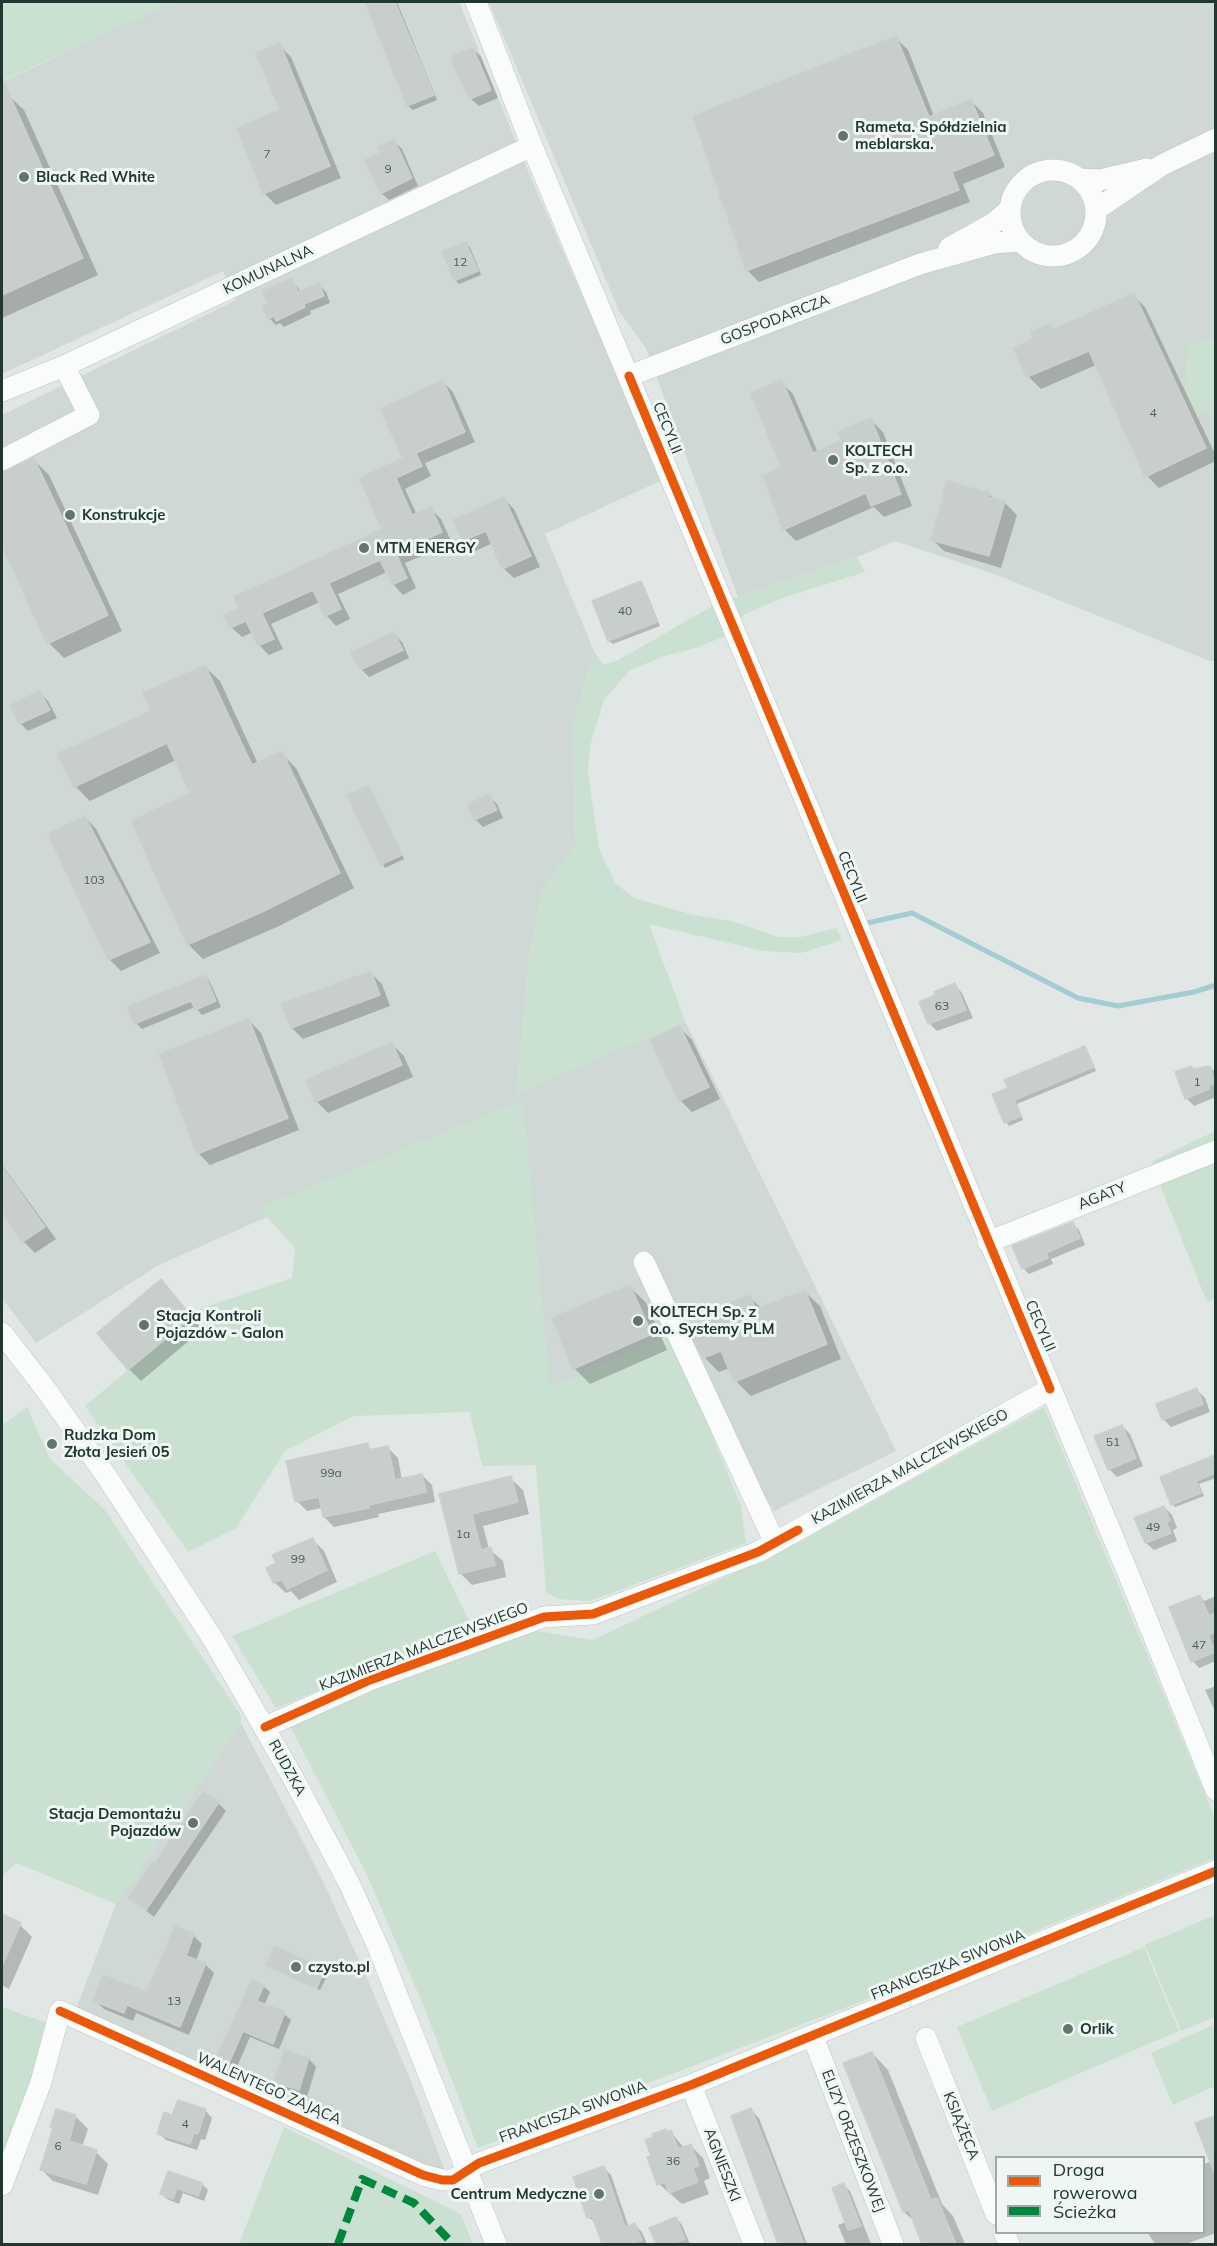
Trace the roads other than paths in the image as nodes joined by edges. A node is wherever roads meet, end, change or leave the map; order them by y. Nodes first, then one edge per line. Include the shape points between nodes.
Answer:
1 (476, 2) edge
2 (1215, 139) edge
3 (532, 146) junction
4 (1162, 165) junction
5 (1081, 180) junction
6 (1010, 209) junction
7 (1096, 209) junction
8 (1020, 241) junction
9 (920, 264) junction
10 (64, 366) junction
11 (629, 376) junction
12 (2, 391) edge
13 (2, 460) edge
14 (1215, 1151) edge
15 (988, 1242) junction
16 (644, 1262) dead end
17 (2, 1333) edge
18 (1050, 1389) junction
19 (775, 1543) junction
20 (265, 1728) junction
21 (1215, 1790) edge
22 (1215, 1871) edge
23 (813, 2037) junction
24 (926, 2038) dead end
25 (691, 2085) junction
26 (466, 2171) junction
27 (2, 2185) edge
28 (995, 2211) edge
29 (496, 2244) edge
30 (754, 2244) edge
31 (893, 2244) edge

1 - 3 street, CECYLII
2 - 4 street, GOSPODARCZA
3 - 10 street, KOMUNALNA
3 - 11 street, CECYLII
4 - 5 street, GOSPODARCZA via 1100,180
4 - 7 street, GOSPODARCZA
5 - 6 street, GOSPODARCZA via 1056,169 1036,173 1016,190
5 - 7 street via 1090,190
6 - 8 street via 1013,229
6 - 9 street, GOSPODARCZA via 994,223
7 - 8 street via 1090,236 1070,253 1042,255
8 - 9 street, GOSPODARCZA via 995,243
9 - 11 street, GOSPODARCZA
10 - 12 street, KOMUNALNA
10 - 13 street via 89,416
11 - 15 street, CECYLII
14 - 15 street, AGATY
15 - 18 street, CECYLII
16 - 19 street
17 - 20 street, RUDZKA via 107,1477 213,1639
18 - 19 street, KAZIMIERZA MALCZEWSKIEGO
18 - 21 street, CECYLII
19 - 20 street, KAZIMIERZA MALCZEWSKIEGO via 593,1614 544,1617 370,1680
20 - 26 street, RUDZKA via 349,1883
22 - 23 street, FRANCISZKA SIWONIA
23 - 25 street, FRANCISZKA SIWONIA
23 - 31 street, ELIZY ORZESZKOWEJ
24 - 28 street, KSIĄŻĘCA
25 - 26 street, FRANCISZA SIWONIA via 543,2138
25 - 30 street, AGNIESZKI
26 - 27 street, WALENTEGO ZAJĄCA via 453,2180 423,2175 60,2011 41,2082
26 - 29 street, RUDZKA

